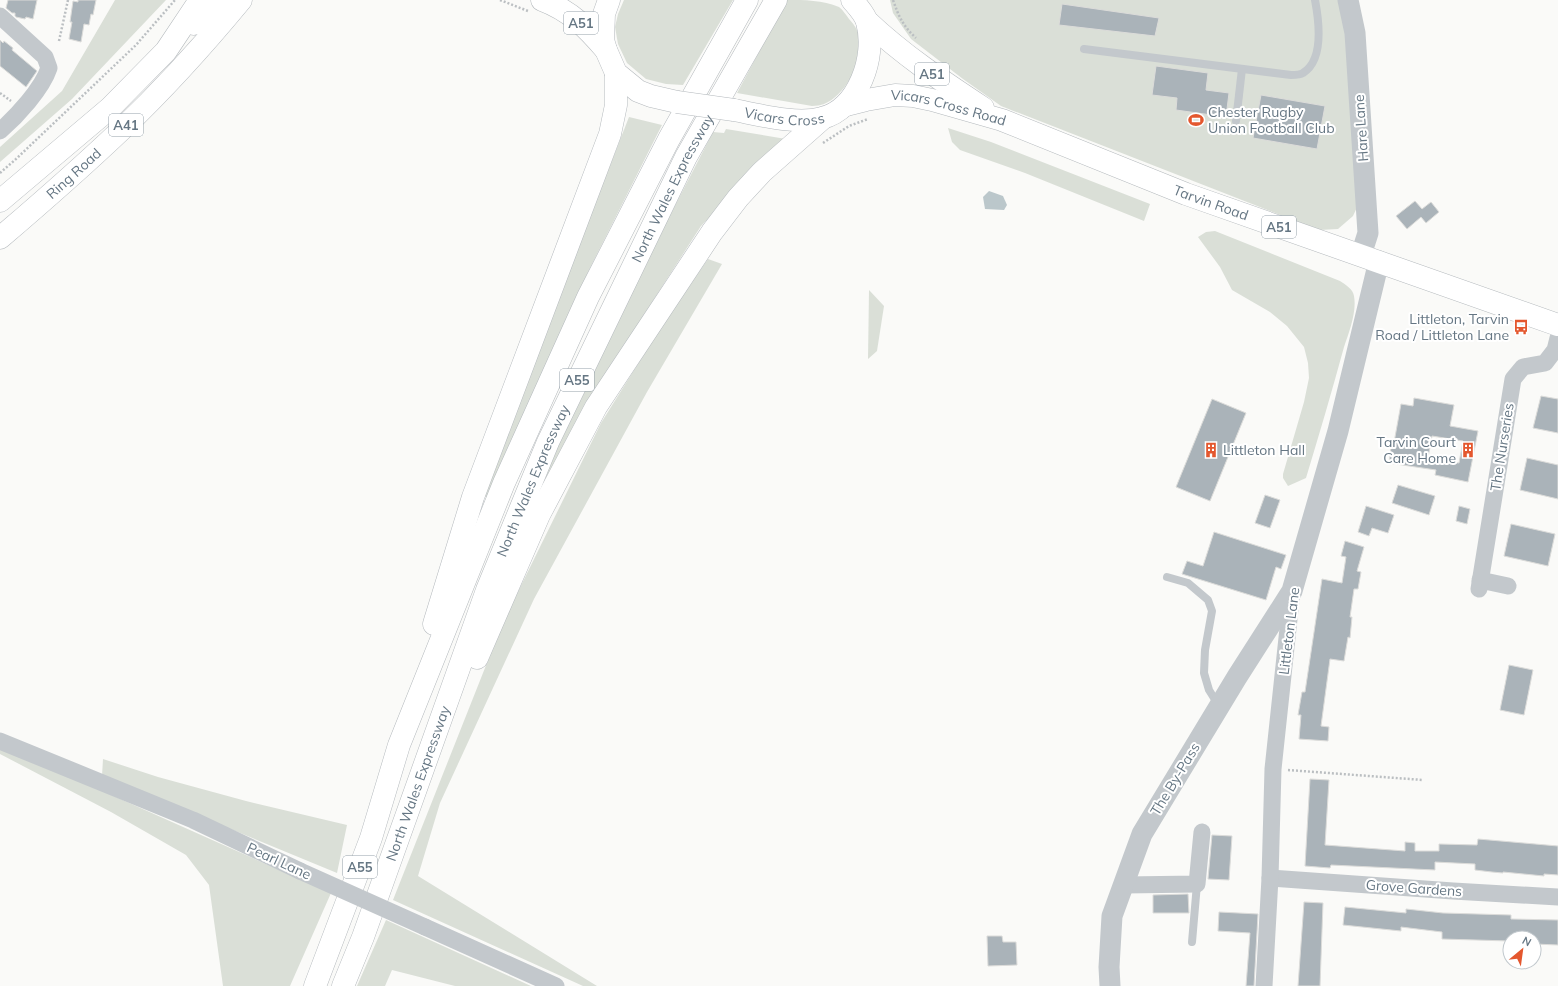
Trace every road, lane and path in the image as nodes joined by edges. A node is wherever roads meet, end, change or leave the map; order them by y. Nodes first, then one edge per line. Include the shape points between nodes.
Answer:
1 (68, 0) edge
2 (175, 0) edge
3 (200, 0) edge
4 (219, 0) edge
5 (241, 0) edge
6 (542, 0) edge
7 (609, 0) edge
8 (747, 0) edge
9 (776, 0) edge
10 (1315, 0) edge
11 (1348, 0) edge
12 (860, 8) edge
13 (0, 16) edge
14 (60, 41) dead end
15 (1084, 49) dead end
16 (606, 50) junction
17 (166, 51) junction
18 (1242, 69) junction
19 (616, 73) junction
20 (846, 105) junction
21 (822, 118) junction
22 (1002, 120) junction
23 (1236, 121) dead end
24 (2, 126) edge
25 (0, 173) edge
26 (0, 201) edge
27 (0, 238) edge
28 (1370, 258) junction
29 (1558, 325) edge
30 (1558, 338) edge
31 (1167, 577) dead end
32 (1508, 586) dead end
33 (1292, 591) junction
34 (1219, 707) junction
35 (0, 741) edge
36 (399, 745) junction
37 (1273, 769) junction
38 (419, 778) junction
39 (1423, 780) dead end
40 (1202, 832) dead end
41 (1270, 878) junction
42 (1197, 884) junction
43 (1124, 885) junction
44 (1558, 897) edge
45 (1192, 942) dead end
46 (315, 986) edge
47 (343, 986) edge
48 (556, 986) edge
49 (1110, 986) edge
50 (1264, 986) edge

1 - 14 path
2 - 25 path via 136,45
3 - 17 highway, Ring Road / A41
4 - 17 highway
5 - 27 highway, Ring Road / A41 via 202,47 121,131
6 - 16 highway, A51 via 568,12 585,26
7 - 16 highway, Vicars Cross / A51 via 602,28
8 - 36 highway, North Wales Expressway / A55 via 669,139 588,297 504,483
9 - 38 highway, North Wales Expressway / A55 via 686,157 548,442 487,590
10 - 18 lane via 1317,51 1313,63 1302,74
11 - 28 street, Hare Lane via 1355,33
12 - 20 highway, Vicars Cross / A51 via 869,35 867,63 856,91
12 - 22 highway, Vicars Cross Road / A51 via 885,38 925,70
13 - 24 street via 45,57 50,68 46,79 13,119
15 - 18 lane
16 - 19 highway, Vicars Cross / A51
17 - 26 highway, Ring Road / A41 via 110,108
18 - 23 lane
19 - 21 highway, Vicars Cross / A51, bridge via 638,91 677,102 788,119
19 - 36 highway via 616,105 610,134 473,497
20 - 21 highway, Vicars Cross / A51 via 836,113
20 - 22 highway, Vicars Cross Road / A51 via 886,96 913,96
21 - 38 highway via 762,172 738,198 712,232 596,407 539,514 460,698
22 - 28 highway, Tarvin Road / A51 via 1186,194
28 - 29 highway, Tarvin Road / A51
28 - 33 street, Littleton Lane via 1338,430
30 - 32 street, The Nurseries via 1555,350 1545,363 1522,367 1513,378 1479,585
31 - 34 lane via 1188,583 1208,600 1212,611 1204,673 1209,690
33 - 34 street, The By-Pass
33 - 37 street, Littleton Lane
34 - 43 street, The By-Pass via 1142,834
35 - 48 street, Pearl Lane, bridge via 193,820
36 - 46 highway, North Wales Expressway / A55 via 371,838
37 - 39 path
37 - 41 street, Littleton Lane
38 - 47 highway, North Wales Expressway / A55
40 - 42 street
41 - 44 street, Grove Gardens
41 - 50 street, Littleton Lane
42 - 43 street
42 - 45 lane
43 - 49 street, The By-Pass via 1112,916 1108,967

